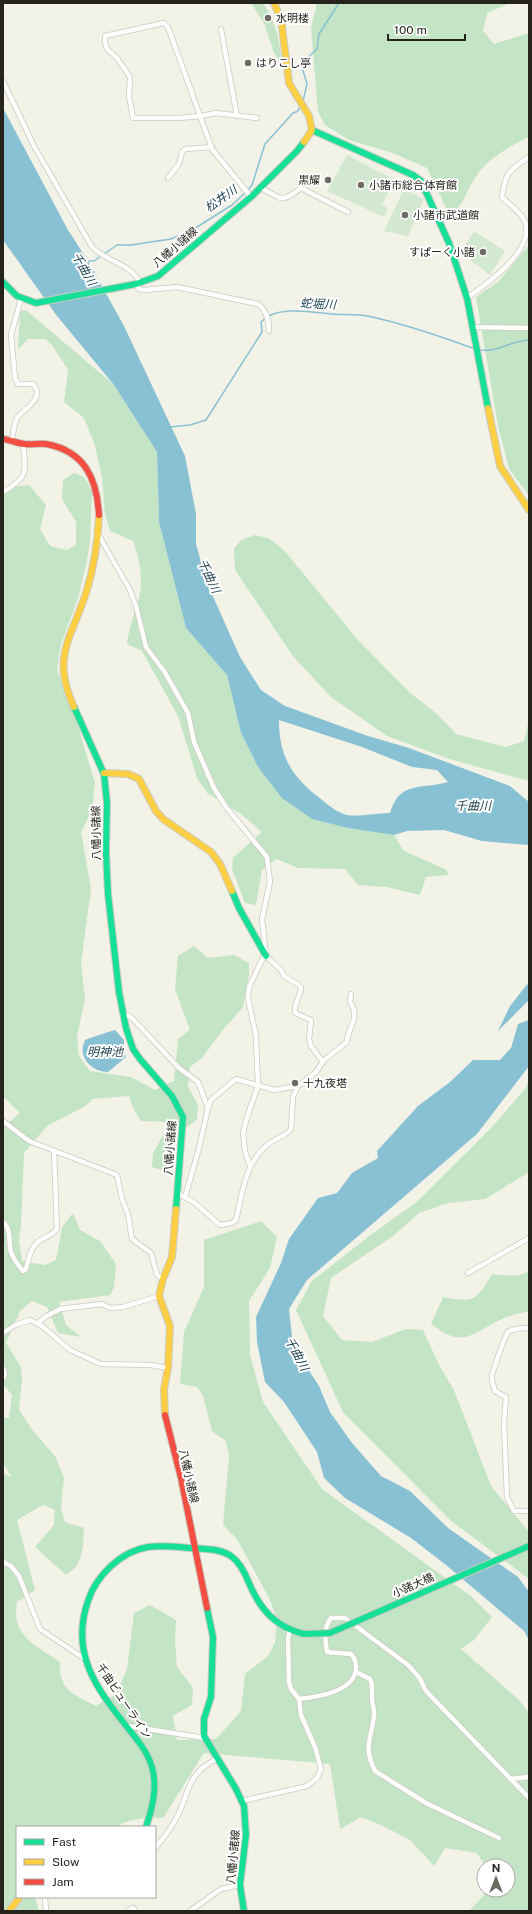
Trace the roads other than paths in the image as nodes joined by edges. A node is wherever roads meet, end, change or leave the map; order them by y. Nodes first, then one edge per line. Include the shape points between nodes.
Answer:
1 (274, 3) edge
2 (221, 29) dead end
3 (3, 81) edge
4 (201, 116) junction
5 (237, 116) junction
6 (256, 118) dead end
7 (312, 130) junction
8 (212, 147) junction
9 (529, 157) edge
10 (168, 178) dead end
11 (261, 188) junction
12 (251, 197) junction
13 (348, 212) dead end
14 (3, 282) edge
15 (136, 283) junction
16 (467, 298) junction
17 (21, 299) junction
18 (473, 327) junction
19 (529, 328) edge
20 (269, 331) dead end
21 (3, 439) edge
22 (12, 440) junction
23 (23, 444) junction
24 (3, 492) edge
25 (529, 510) edge
26 (97, 532) junction
27 (104, 773) junction
28 (266, 956) junction
29 (351, 994) dead end
30 (122, 1014) junction
31 (323, 1062) junction
32 (258, 1086) junction
33 (298, 1086) junction
34 (208, 1108) junction
35 (3, 1121) edge
36 (54, 1151) junction
37 (250, 1166) junction
38 (177, 1193) junction
39 (185, 1197) junction
40 (3, 1222) edge
41 (529, 1238) edge
42 (468, 1273) dead end
43 (163, 1279) junction
44 (159, 1296) junction
45 (38, 1323) junction
46 (529, 1328) edge
47 (3, 1333) edge
48 (3, 1368) edge
49 (168, 1368) junction
50 (3, 1378) edge
51 (529, 1511) edge
52 (529, 1546) edge
53 (194, 1548) junction
54 (3, 1562) edge
55 (290, 1630) junction
56 (304, 1634) joint
57 (85, 1659) junction
58 (356, 1672) junction
59 (299, 1699) junction
60 (126, 1726) junction
61 (205, 1738) junction
62 (218, 1758) junction
63 (529, 1777) edge
64 (510, 1779) junction
65 (529, 1798) edge
66 (242, 1802) junction
67 (146, 1826) edge
68 (499, 1838) dead end
69 (156, 1847) edge
70 (240, 1885) junction
71 (19, 1898) edge
72 (45, 1898) edge
73 (9, 1911) edge
74 (46, 1911) edge
75 (128, 1911) edge
76 (135, 1911) edge
77 (190, 1911) edge
78 (244, 1911) edge

1 - 7 main road via 281,19 290,83 309,116
2 - 5 street
3 - 15 street via 34,146 92,247 127,267 136,276
4 - 4 street via 168,27 164,23 105,36 104,43 107,49 118,58 130,77 132,118
4 - 5 street via 216,113
4 - 8 street
5 - 6 street
7 - 11 main road, 八幡小諸線 via 297,151
7 - 16 main road via 421,180 449,243
8 - 10 street via 185,149 179,164
8 - 12 street
9 - 16 street via 510,171 504,181 502,197 521,216 526,225 521,247 499,275
11 - 12 main road, 八幡小諸線
11 - 13 street via 283,199 301,188
12 - 15 main road, 八幡小諸線 via 158,276
14 - 17 main road, 八幡小諸線
15 - 17 main road, 八幡小諸線 via 36,303
15 - 20 street via 139,289 144,290 177,287 252,303 262,307 269,323
16 - 18 main road
17 - 22 street via 11,335 15,378 18,384 33,384 36,387 36,394 32,405 17,418
18 - 19 street
18 - 25 main road via 500,466
21 - 22 main road, 八幡小諸線
22 - 23 main road, 八幡小諸線
23 - 24 street via 25,473 22,480
23 - 26 main road, 八幡小諸線 via 49,445 81,460 96,487
26 - 27 main road, 八幡小諸線 via 88,585 63,652 63,674 71,702
26 - 28 street via 136,606 146,647 164,670 188,714 194,742 214,788 226,807 267,857 270,882 262,919
27 - 28 main road via 128,774 139,779 156,812 211,852 220,864 239,908
27 - 30 main road, 八幡小諸線 via 107,898
28 - 31 street via 284,976 301,987 294,1008 295,1013 310,1020 311,1046
28 - 32 street via 249,987 248,998 256,1036
29 - 31 street via 354,1020 347,1042
30 - 34 street via 130,1017 179,1068 198,1082
30 - 38 main road, 八幡小諸線 via 132,1048 180,1105 183,1126
31 - 33 street via 316,1072
32 - 33 street via 274,1090
32 - 34 street via 236,1079 211,1100
32 - 37 street via 243,1134
33 - 37 street via 293,1097 291,1129 273,1139 260,1151
34 - 39 street
35 - 36 street via 29,1141
36 - 40 street via 57,1229 34,1246 23,1271 10,1251 8,1231
36 - 43 street via 117,1175 132,1239 151,1253 157,1275
37 - 39 street via 236,1220 232,1223 220,1225
38 - 39 street
38 - 43 main road, 八幡小諸線 via 172,1257
41 - 42 street
43 - 44 main road, 八幡小諸線
44 - 45 street via 122,1307 110,1308 102,1304 60,1308
44 - 49 main road, 八幡小諸線 via 170,1326
45 - 47 street via 30,1320 15,1325
45 - 49 street via 70,1350 101,1364
46 - 51 street via 509,1331 492,1371 492,1378 495,1391 506,1397 504,1424 507,1497 514,1511
48 - 50 street
49 - 53 main road, 八幡小諸線 via 164,1389 164,1412 181,1478
52 - 56 main road, 小諸大橋, bridge via 330,1633
53 - 55 main road, 千曲ビューライン via 215,1550 231,1557 246,1575 257,1601 266,1613 278,1624
53 - 57 main road, 千曲ビューライン via 142,1548 119,1560 110,1568 88,1596 81,1640
53 - 61 main road, 八幡小諸線 via 213,1637 212,1697 204,1719
54 - 57 street via 11,1566 19,1576 40,1629
55 - 56 main road, 千曲ビューライン
55 - 59 street via 289,1683
57 - 60 main road, 千曲ビューライン via 99,1686
58 - 59 street via 347,1686 318,1697
58 - 64 street via 351,1654 327,1652 326,1628 331,1618 345,1618 408,1665 419,1677 426,1692
58 - 68 street via 370,1679 372,1684 374,1715 368,1747 375,1771 426,1803
59 - 66 street via 301,1715 319,1758 321,1769 317,1778 307,1786
60 - 61 street
60 - 67 main road, 千曲ビューライン via 147,1753 154,1778 154,1800
61 - 62 main road, 八幡小諸線
62 - 66 main road, 八幡小諸線
62 - 69 street via 201,1768 195,1775 172,1826
63 - 64 street
64 - 65 street
66 - 70 main road, 八幡小諸線 via 246,1835
70 - 77 street via 221,1889
70 - 78 main road, 八幡小諸線
71 - 73 main road
72 - 74 street
75 - 76 street via 133,1908

